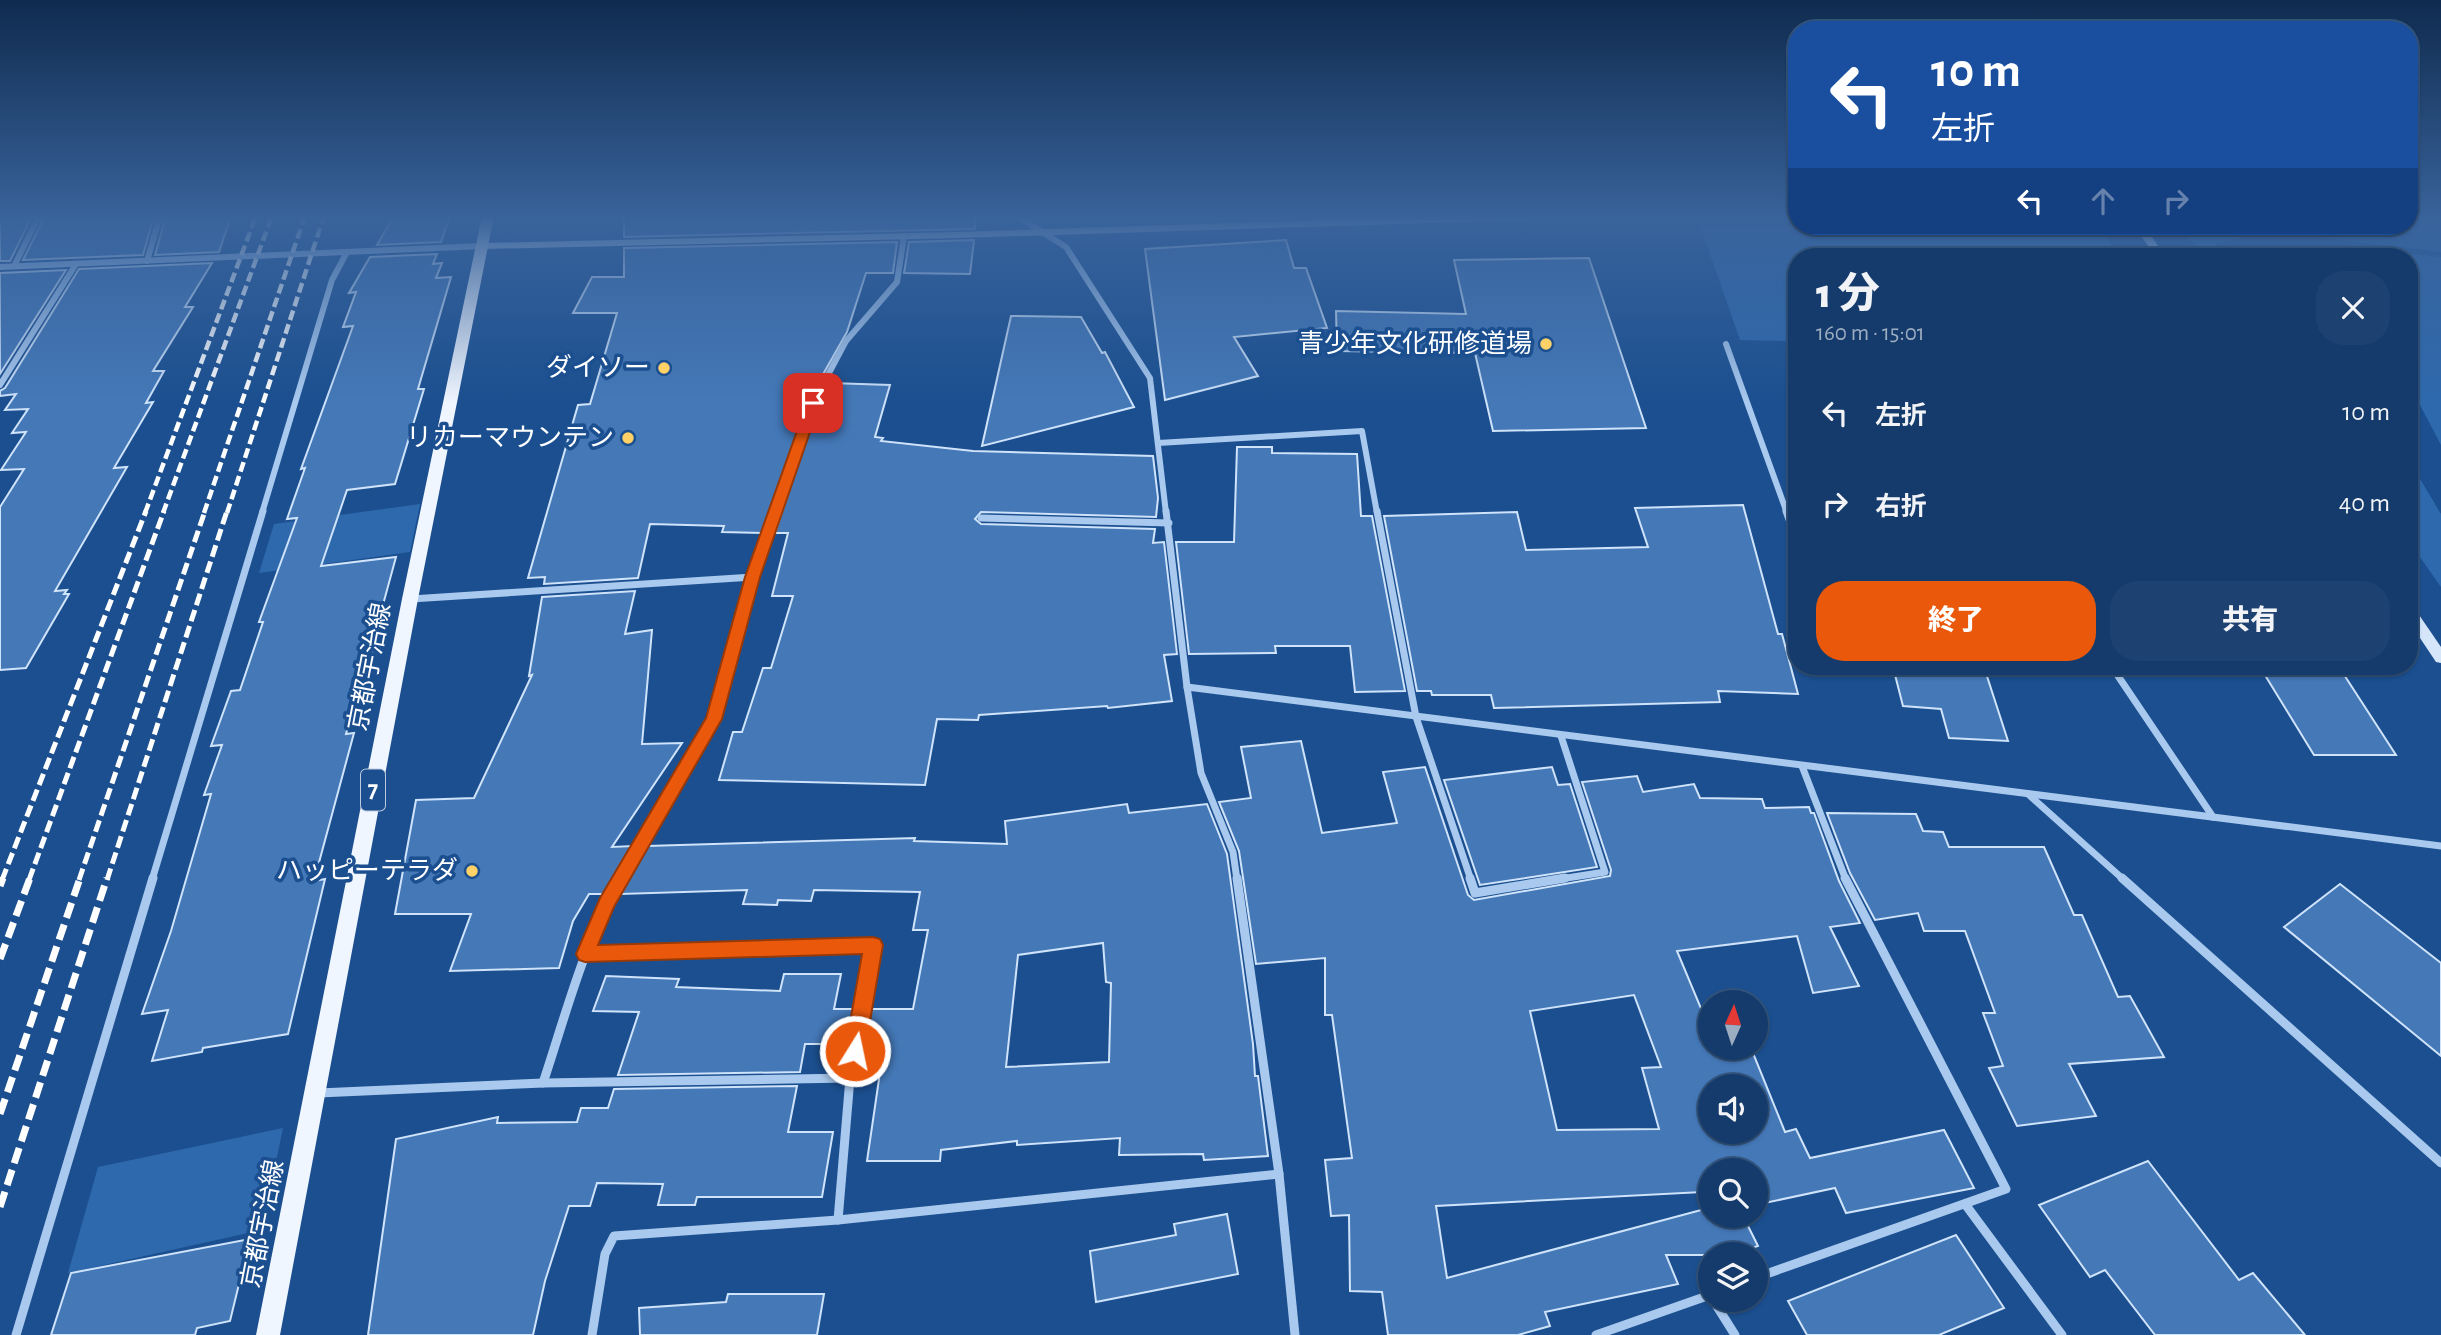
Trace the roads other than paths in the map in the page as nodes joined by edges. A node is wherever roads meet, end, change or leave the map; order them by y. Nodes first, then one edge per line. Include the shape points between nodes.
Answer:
1 (67, 278) edge
2 (333, 278) edge
3 (475, 278) edge
4 (898, 278) edge
5 (1086, 278) edge
6 (1726, 344) dead end
7 (0, 385) edge
8 (1158, 443) junction
9 (1788, 517) edge
10 (981, 518) dead end
11 (1168, 523) junction
12 (753, 577) junction
13 (410, 599) junction
14 (2418, 624) edge
15 (2441, 657) edge
16 (2117, 675) edge
17 (1187, 687) junction
18 (1416, 717) junction
19 (1561, 736) junction
20 (1802, 766) junction
21 (2028, 793) junction
22 (2213, 817) junction
23 (2441, 846) edge
24 (585, 954) junction
25 (850, 1077) junction
26 (543, 1083) junction
27 (314, 1093) junction
28 (2441, 1163) edge
29 (1279, 1174) junction
30 (1965, 1204) junction
31 (838, 1220) junction
32 (1768, 1273) edge
33 (1698, 1300) edge
34 (1720, 1312) edge
35 (16, 1335) edge
36 (268, 1335) edge
37 (592, 1335) edge
38 (1295, 1335) edge
39 (1596, 1335) edge
40 (1735, 1335) edge
41 (2062, 1335) edge

1 - 7 street
2 - 35 street
3 - 13 main road, 京都宇治線 / 7
4 - 12 street via 846,341 813,403
5 - 8 street via 1150,378
6 - 9 street
8 - 11 street
8 - 18 street via 1362,431
10 - 11 street
11 - 17 street
12 - 13 street
12 - 24 street via 714,719 606,904
13 - 27 main road, 京都宇治線 / 7
14 - 15 street
16 - 22 street
17 - 18 street
17 - 29 street via 1201,773 1233,852
18 - 19 street
18 - 19 street via 1475,893 1605,872
19 - 20 street
20 - 21 street
20 - 30 street via 1848,887 2006,1189
21 - 22 street
21 - 28 street
22 - 23 street
24 - 25 street via 873,945
24 - 26 street
25 - 26 street
25 - 31 street
26 - 27 street
27 - 36 main road, 京都宇治線 / 7
29 - 31 street
29 - 38 street
30 - 32 street
30 - 41 street
31 - 37 street via 614,1236 605,1254
33 - 39 street
34 - 40 street

